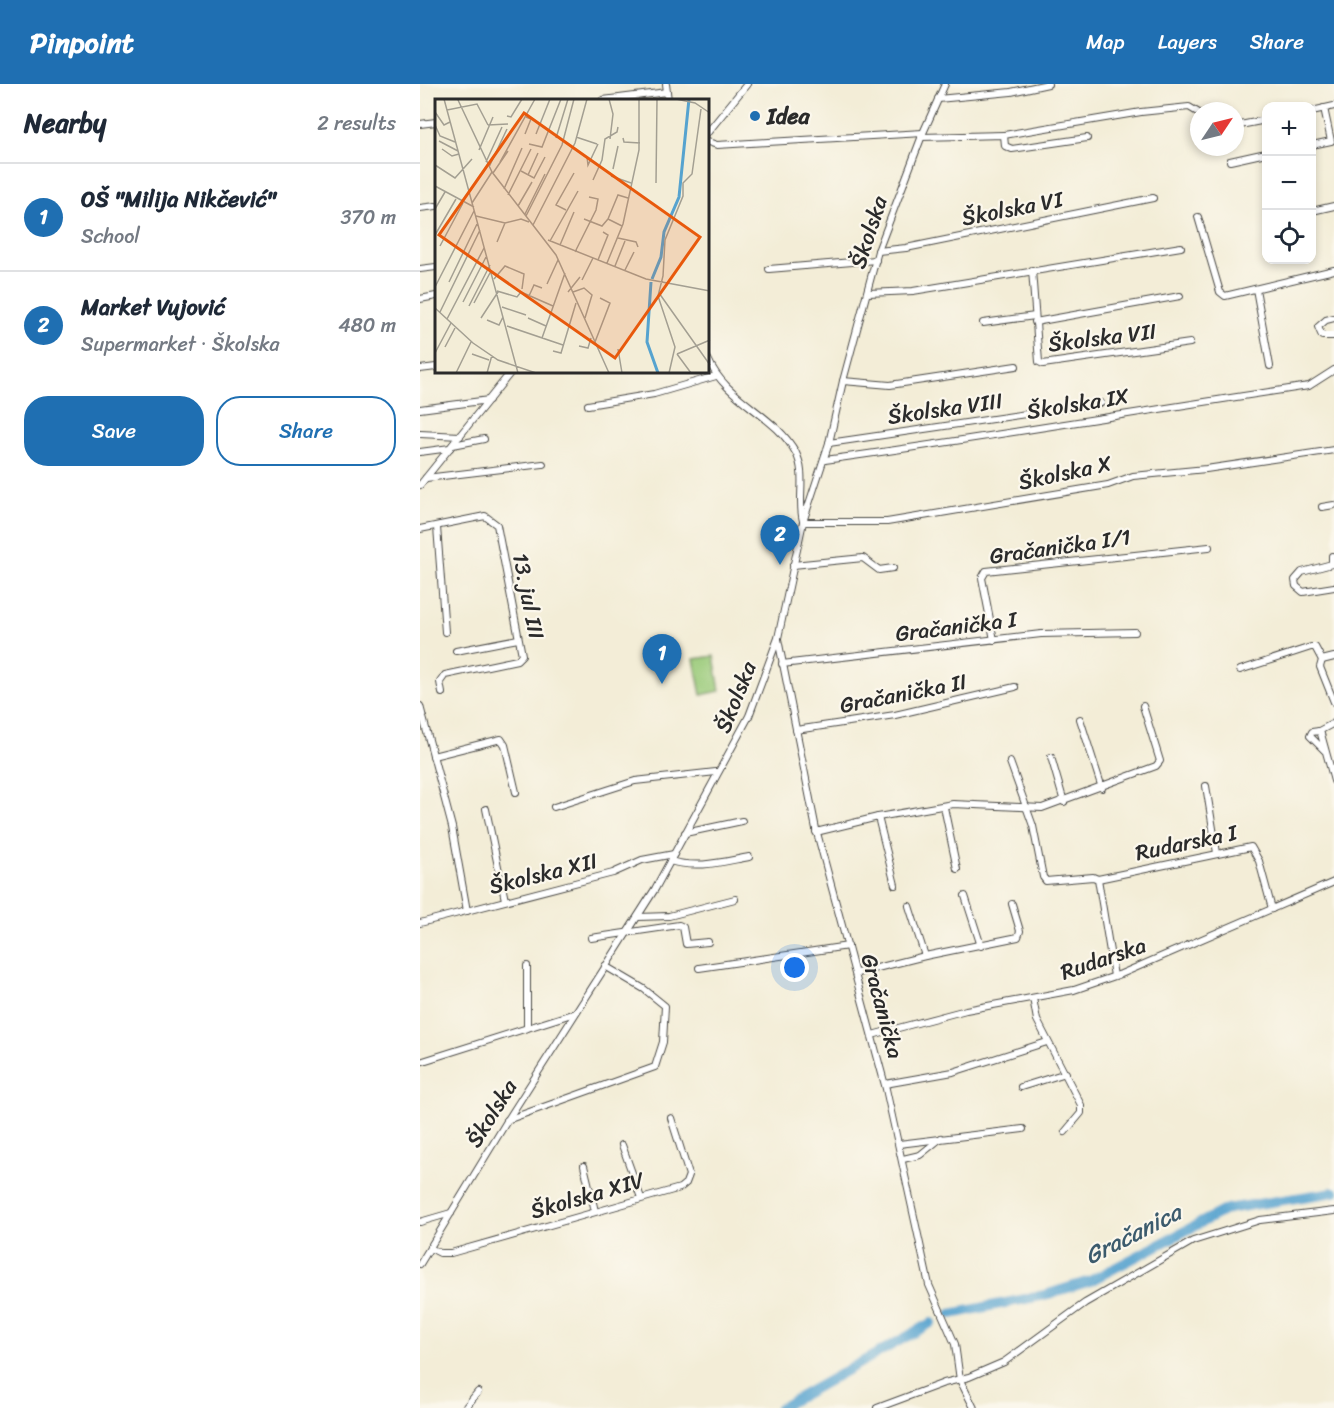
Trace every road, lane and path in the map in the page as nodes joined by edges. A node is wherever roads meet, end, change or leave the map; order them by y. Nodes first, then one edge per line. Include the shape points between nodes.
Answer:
1 (666, 84) edge
2 (747, 84) edge
3 (945, 84) edge
4 (1048, 84) edge
5 (667, 92) junction
6 (624, 99) edge
7 (668, 99) edge
8 (938, 99) junction
9 (1334, 106) edge
10 (1190, 108) edge
11 (1324, 108) junction
12 (1316, 110) edge
13 (1262, 121) edge
14 (435, 122) edge
15 (420, 124) edge
16 (1244, 124) edge
17 (710, 130) edge
18 (922, 135) junction
19 (1004, 135) junction
20 (1087, 138) dead end
21 (710, 143) edge
22 (1316, 144) edge
23 (1262, 154) edge
24 (1230, 162) dead end
25 (1153, 198) dead end
26 (435, 206) edge
27 (1334, 206) edge
28 (420, 208) edge
29 (1316, 210) edge
30 (1198, 217) dead end
31 (1181, 247) dead end
32 (878, 251) junction
33 (876, 260) junction
34 (435, 267) edge
35 (420, 269) edge
36 (769, 269) dead end
37 (1032, 270) junction
38 (1334, 270) edge
39 (1256, 289) junction
40 (868, 292) junction
41 (435, 296) edge
42 (1180, 296) dead end
43 (420, 299) edge
44 (1334, 318) edge
45 (1035, 319) junction
46 (983, 324) dead end
47 (1334, 336) edge
48 (1190, 344) dead end
49 (710, 363) edge
50 (1016, 366) dead end
51 (1270, 366) dead end
52 (435, 367) edge
53 (420, 369) edge
54 (1334, 370) edge
55 (509, 374) edge
56 (716, 376) junction
57 (843, 381) junction
58 (489, 400) junction
59 (1101, 404) dead end
60 (588, 405) dead end
61 (420, 409) edge
62 (420, 434) edge
63 (460, 436) junction
64 (484, 439) dead end
65 (829, 443) junction
66 (451, 447) junction
67 (1334, 450) edge
68 (420, 452) edge
69 (825, 460) junction
70 (543, 464) dead end
71 (425, 476) edge
72 (420, 485) edge
73 (1334, 505) edge
74 (1322, 507) dead end
75 (803, 522) junction
76 (437, 527) junction
77 (420, 529) edge
78 (1209, 547) dead end
79 (1332, 556) dead end
80 (793, 566) junction
81 (893, 568) dead end
82 (1334, 587) edge
83 (445, 632) dead end
84 (1135, 632) dead end
85 (778, 638) junction
86 (518, 639) junction
87 (994, 640) junction
88 (456, 651) dead end
89 (1334, 657) edge
90 (1322, 660) junction
91 (782, 664) junction
92 (1239, 669) dead end
93 (1015, 687) dead end
94 (442, 693) dead end
95 (1334, 702) edge
96 (420, 706) edge
97 (1143, 706) dead end
98 (1080, 719) dead end
99 (1334, 723) edge
100 (796, 730) junction
101 (433, 756) junction
102 (1051, 757) dead end
103 (1010, 762) dead end
104 (716, 772) junction
105 (1334, 781) edge
106 (1206, 786) dead end
107 (1102, 788) junction
108 (516, 792) dead end
109 (1064, 802) junction
110 (554, 807) dead end
111 (944, 807) junction
112 (486, 809) dead end
113 (1026, 809) junction
114 (878, 817) junction
115 (742, 821) dead end
116 (816, 832) junction
117 (685, 833) junction
118 (1217, 853) junction
119 (674, 854) junction
120 (749, 857) dead end
121 (670, 861) junction
122 (957, 869) dead end
123 (1098, 879) junction
124 (1334, 882) edge
125 (895, 885) dead end
126 (965, 896) dead end
127 (735, 899) dead end
128 (506, 900) junction
129 (1012, 904) dead end
130 (909, 906) dead end
131 (1272, 909) junction
132 (467, 911) junction
133 (638, 917) junction
134 (420, 923) edge
135 (628, 931) junction
136 (591, 938) dead end
137 (708, 942) dead end
138 (848, 946) junction
139 (981, 946) junction
140 (925, 956) junction
141 (527, 966) dead end
142 (605, 966) junction
143 (699, 968) dead end
144 (857, 973) junction
145 (1114, 976) junction
146 (1033, 998) junction
147 (575, 1013) junction
148 (527, 1028) junction
149 (872, 1035) junction
150 (1047, 1042) junction
151 (420, 1062) edge
152 (1066, 1073) junction
153 (885, 1084) junction
154 (1021, 1087) dead end
155 (671, 1118) dead end
156 (507, 1121) junction
157 (1023, 1129) dead end
158 (1065, 1132) dead end
159 (942, 1138) junction
160 (622, 1144) dead end
161 (900, 1144) junction
162 (903, 1159) junction
163 (584, 1166) dead end
164 (641, 1198) junction
165 (595, 1211) junction
166 (1334, 1211) edge
167 (451, 1212) junction
168 (420, 1222) edge
169 (430, 1248) junction
170 (420, 1264) edge
171 (960, 1380) junction
172 (478, 1392) dead end
173 (903, 1398) junction
174 (465, 1408) edge
175 (877, 1408) edge
176 (896, 1408) edge
177 (974, 1408) edge

1 - 5 street
2 - 17 street
3 - 8 street, Školska
4 - 8 street
5 - 6 street
5 - 7 street
8 - 18 street, Školska
9 - 11 street
10 - 19 street
11 - 12 street
11 - 22 street via 1331,141
13 - 16 street
14 - 15 street
18 - 19 street
18 - 21 street
18 - 32 street, Školska
19 - 20 street via 1005,146 1012,149
23 - 24 street
25 - 32 street, Školska VI
26 - 28 street
27 - 29 street
30 - 39 street via 1220,292 1225,296
31 - 37 street
32 - 33 street, Školska
33 - 36 street
33 - 40 street, Školska
34 - 35 street
37 - 40 street via 913,291
37 - 45 street, Školska VII
38 - 39 street
39 - 51 street
40 - 57 street, Školska
41 - 43 street
42 - 45 street
44 - 47 street via 1318,327 1322,336
45 - 46 street
45 - 48 street, Školska VII via 1039,362 1047,365
49 - 56 street
50 - 57 street via 890,385
52 - 53 street
54 - 69 street, Školska IX via 1309,386
55 - 58 street
56 - 60 street via 654,394
56 - 75 street via 766,419 796,454 801,468
57 - 65 street, Školska
58 - 61 street
58 - 63 street
59 - 65 street, Školska VIII
62 - 63 street
63 - 66 street
64 - 66 street
65 - 69 street, Školska
66 - 68 street
66 - 71 street
67 - 75 street, Školska X via 1133,476 1108,485 887,522
69 - 75 street, Školska
70 - 71 street
71 - 72 street
73 - 74 street
75 - 80 street, Školska
76 - 77 street, 13. jul III
76 - 83 street
76 - 86 street, 13. jul III via 485,516 496,525
78 - 87 street, Gračanička I/1 via 986,570 982,578
79 - 82 street via 1332,564 1302,572 1295,580 1303,592
80 - 81 street via 863,558 879,570
80 - 85 street, Školska
84 - 87 street, Gračanička I via 1041,634
85 - 91 street, Gračanička
85 - 104 street, Školska via 749,716 734,748
86 - 88 street
86 - 94 street, 13. jul III via 520,659 445,675 440,682
87 - 91 street, Gračanička I
89 - 90 street
90 - 92 street via 1311,646
90 - 95 street via 1320,667
91 - 100 street, Gračanička
93 - 100 street, Gračanička II via 895,716
96 - 101 street
97 - 107 street via 1159,764
98 - 107 street
99 - 105 street via 1319,731
100 - 116 street, Gračanička
101 - 108 street via 501,739
101 - 132 street via 452,827
102 - 109 street
103 - 113 street
104 - 110 street via 635,781
104 - 117 street, Školska
106 - 118 street
107 - 109 street
109 - 113 street
111 - 113 street via 954,804
111 - 114 street
111 - 122 street
112 - 128 street
113 - 123 street, Rudarska I via 1046,881
114 - 116 street
114 - 125 street
115 - 117 street
116 - 138 street, Gračanička
117 - 119 street, Školska
118 - 123 street, Rudarska I
118 - 131 street, Rudarska I via 1251,847 1259,861
119 - 121 street, Školska
119 - 128 street, Školska XII
120 - 121 street via 709,866
121 - 133 street, Školska
123 - 145 street
124 - 131 street, Rudarska
126 - 139 street
127 - 133 street via 669,916
128 - 132 street, Školska XII
129 - 139 street via 1019,936
130 - 140 street
131 - 145 street, Rudarska
132 - 134 street, Školska XII
133 - 135 street, Školska
135 - 136 street
135 - 137 street via 680,925 686,944
135 - 142 street, Školska
138 - 143 street
138 - 144 street, Gračanička
139 - 140 street
140 - 144 street
141 - 148 street
142 - 147 street, Školska
142 - 156 street via 665,1006 663,1042 656,1068
144 - 149 street, Gračanička
145 - 146 street, Rudarska via 1074,990
146 - 149 street, Rudarska via 966,1010
146 - 150 street
147 - 148 street
147 - 156 street, Školska
148 - 151 street
149 - 153 street, Gračanička
150 - 152 street
150 - 153 street via 953,1072
152 - 154 street
152 - 158 street via 1081,1113
153 - 161 street, Gračanička
155 - 164 street, Školska XIV via 688,1179 680,1188
156 - 167 street, Školska
157 - 159 street
159 - 161 street
159 - 162 street via 920,1155
160 - 164 street
161 - 162 street, Gračanička
162 - 171 street, Gračanička via 929,1285 955,1344
163 - 165 street
164 - 165 street, Školska XIV
165 - 169 street, Školska XIV via 451,1253
166 - 171 street via 1260,1220 1193,1241 1085,1303 1004,1362
167 - 168 street
167 - 169 street, Školska
169 - 170 street, Školska
171 - 173 street
171 - 177 street, Gračanička
172 - 174 street
173 - 175 street
173 - 176 street

